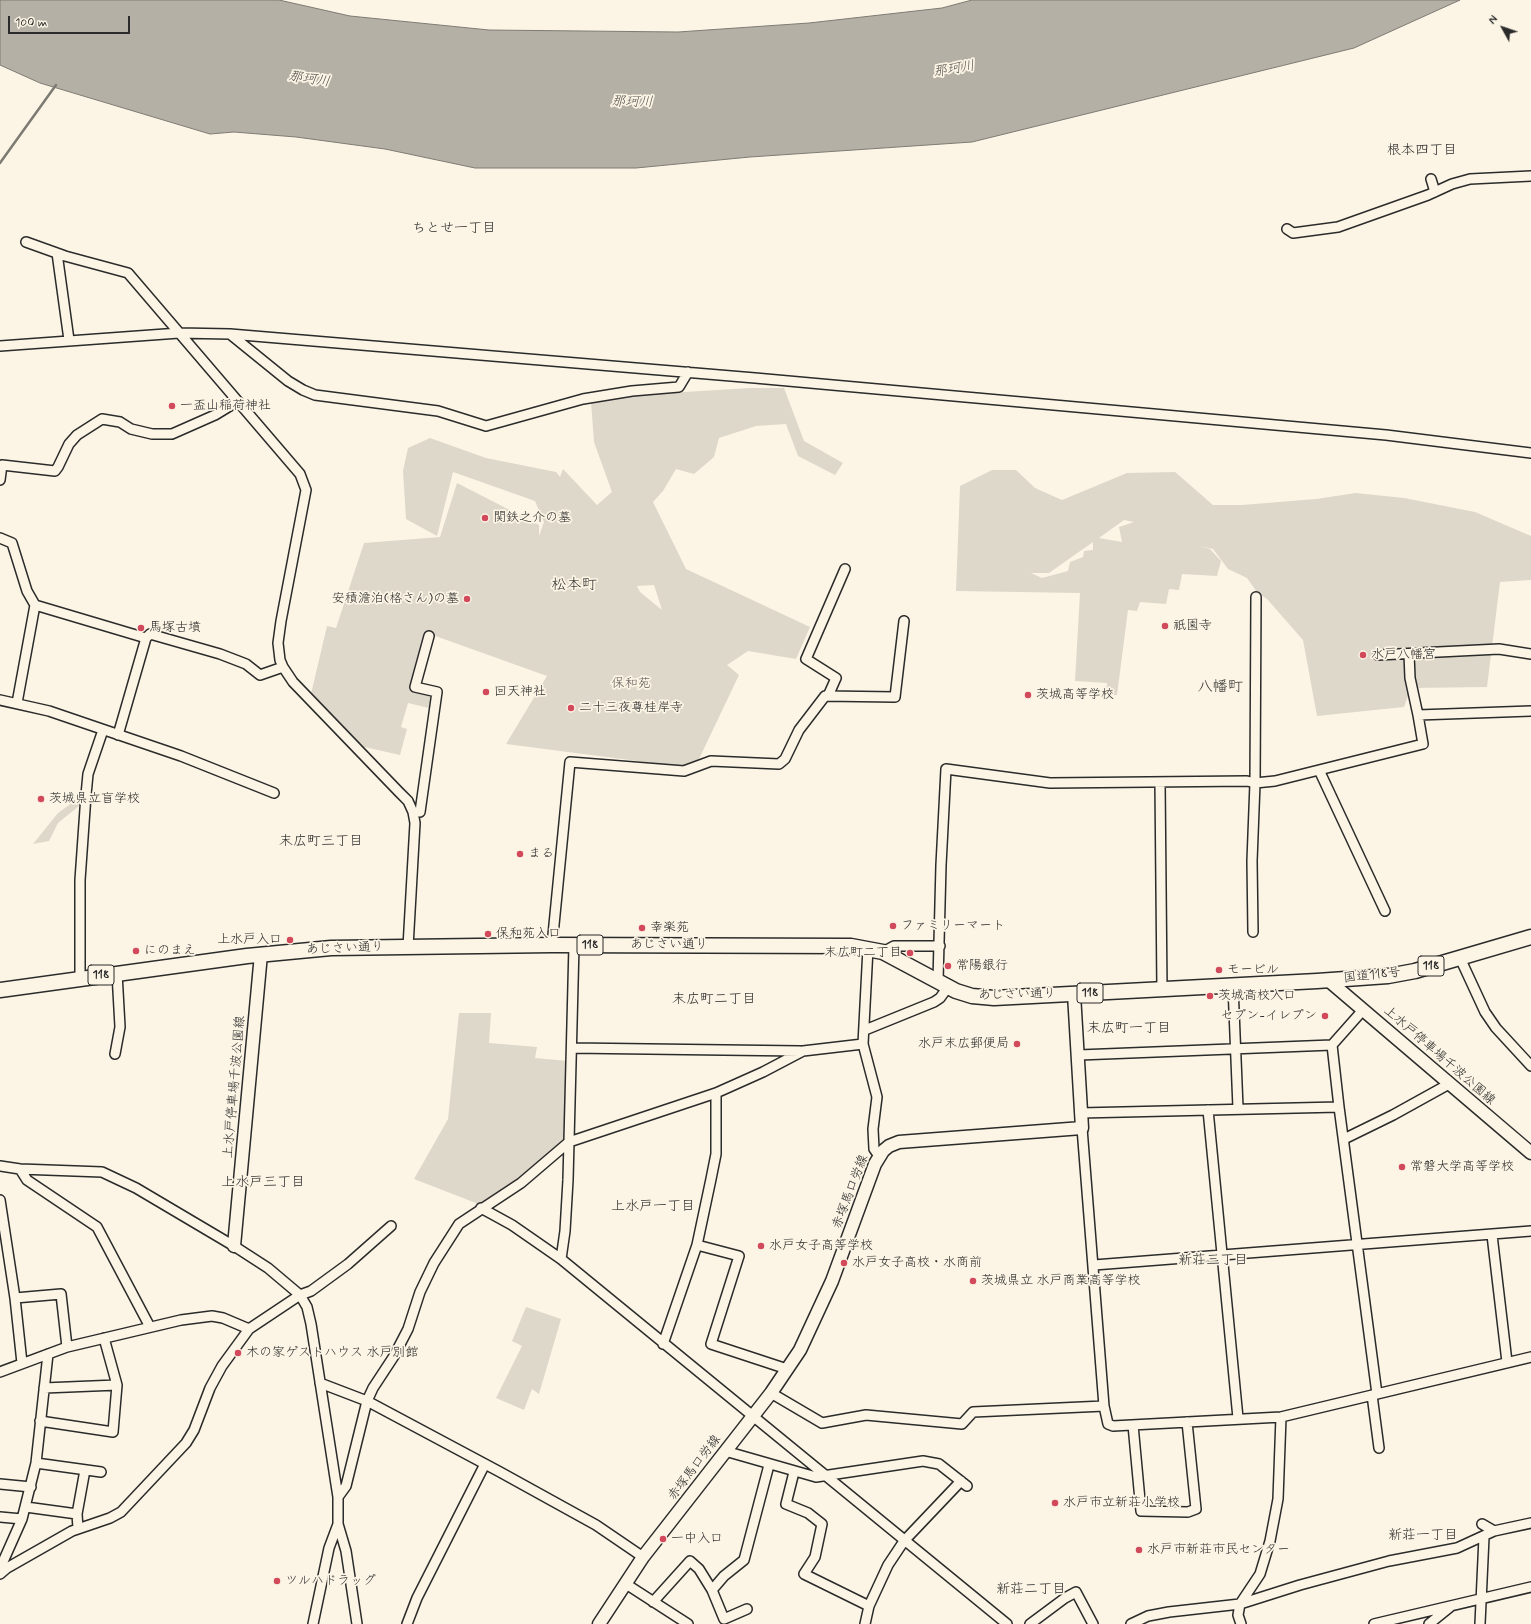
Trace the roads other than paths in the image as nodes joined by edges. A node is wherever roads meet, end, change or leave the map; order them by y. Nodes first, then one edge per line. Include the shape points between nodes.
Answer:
1 (1531, 176) edge
2 (1431, 179) dead end
3 (1435, 192) junction
4 (1287, 229) dead end
5 (26, 242) dead end
6 (57, 253) junction
7 (179, 333) junction
8 (230, 334) junction
9 (69, 340) junction
10 (0, 346) edge
11 (688, 372) junction
12 (238, 401) junction
13 (1531, 453) edge
14 (0, 480) edge
15 (0, 538) edge
16 (845, 569) dead end
17 (1256, 597) dead end
18 (35, 605) junction
19 (904, 621) dead end
20 (428, 636) dead end
21 (146, 638) junction
22 (1409, 654) junction
23 (1531, 654) edge
24 (1378, 655) dead end
25 (282, 667) junction
26 (828, 696) junction
27 (0, 700) edge
28 (17, 703) junction
29 (1531, 711) edge
30 (1418, 715) junction
31 (103, 730) junction
32 (118, 736) junction
33 (1319, 770) junction
34 (1160, 782) junction
35 (1255, 783) junction
36 (274, 793) dead end
37 (416, 812) junction
38 (1385, 911) dead end
39 (1254, 932) dead end
40 (1531, 937) edge
41 (552, 945) junction
42 (574, 945) junction
43 (940, 946) junction
44 (408, 947) junction
45 (868, 948) junction
46 (884, 952) junction
47 (261, 954) junction
48 (1460, 958) junction
49 (117, 973) junction
50 (80, 978) junction
51 (1328, 980) junction
52 (943, 984) junction
53 (1234, 986) junction
54 (0, 990) edge
55 (1162, 990) junction
56 (1074, 994) junction
57 (1363, 1010) junction
58 (865, 1030) junction
59 (863, 1044) junction
60 (1332, 1045) junction
61 (572, 1048) junction
62 (1236, 1048) junction
63 (803, 1051) junction
64 (115, 1054) dead end
65 (1079, 1055) junction
66 (1531, 1066) edge
67 (1449, 1084) junction
68 (716, 1093) junction
69 (1339, 1107) junction
70 (1238, 1108) junction
71 (1208, 1110) junction
72 (1080, 1113) junction
73 (1082, 1128) junction
74 (1344, 1139) junction
75 (569, 1142) junction
76 (1531, 1153) edge
77 (879, 1156) junction
78 (0, 1166) edge
79 (20, 1169) junction
80 (0, 1200) edge
81 (481, 1208) junction
82 (390, 1226) dead end
83 (1531, 1231) edge
84 (1492, 1235) junction
85 (697, 1245) junction
86 (1358, 1245) junction
87 (234, 1246) junction
88 (1222, 1256) junction
89 (561, 1259) junction
90 (1094, 1265) junction
91 (300, 1295) junction
92 (15, 1298) junction
93 (150, 1327) junction
94 (249, 1329) junction
95 (104, 1338) junction
96 (663, 1344) junction
97 (67, 1347) junction
98 (48, 1354) junction
99 (1531, 1357) edge
100 (1507, 1362) junction
101 (22, 1363) junction
102 (787, 1369) junction
103 (0, 1372) edge
104 (320, 1383) junction
105 (117, 1385) junction
106 (44, 1388) junction
107 (770, 1392) junction
108 (1375, 1394) junction
109 (367, 1402) junction
110 (1104, 1406) junction
111 (752, 1416) junction
112 (1281, 1417) junction
113 (1238, 1418) junction
114 (40, 1421) junction
115 (1187, 1422) junction
116 (1134, 1425) junction
117 (1379, 1448) dead end
118 (725, 1451) junction
119 (36, 1463) junction
120 (485, 1464) junction
121 (769, 1465) junction
122 (85, 1470) junction
123 (101, 1472) dead end
124 (794, 1472) junction
125 (824, 1475) junction
126 (0, 1484) edge
127 (31, 1487) junction
128 (338, 1497) junction
129 (26, 1507) junction
130 (77, 1514) junction
131 (0, 1517) edge
132 (22, 1519) junction
133 (1531, 1523) edge
134 (338, 1524) junction
135 (1482, 1524) dead end
136 (78, 1528) junction
137 (1494, 1531) junction
138 (1484, 1537) junction
139 (904, 1541) junction
140 (644, 1557) junction
141 (1, 1573) edge
142 (626, 1584) junction
143 (1531, 1587) edge
144 (712, 1590) junction
145 (1481, 1598) junction
146 (653, 1602) junction
147 (1240, 1604) junction
148 (869, 1606) junction
149 (1450, 1607) junction
150 (747, 1609) dead end
151 (313, 1624) edge
152 (357, 1624) edge
153 (407, 1624) edge
154 (599, 1624) edge
155 (688, 1624) edge
156 (865, 1624) edge
157 (1007, 1624) edge
158 (1030, 1624) edge
159 (1093, 1624) edge
160 (1131, 1624) edge
161 (1241, 1624) edge
162 (1374, 1624) edge
163 (1429, 1624) edge
164 (1480, 1624) edge

1 - 3 street via 1470,179
2 - 3 street
3 - 4 street via 1338,228 1293,233
5 - 6 street
6 - 7 street via 128,273
6 - 9 street
7 - 8 street
7 - 9 street
7 - 12 street
8 - 11 street
8 - 11 street via 288,381 315,395 438,411 486,426 583,399 679,387
9 - 10 street
11 - 13 street via 1386,435
12 - 14 street via 215,415 172,434 152,434 131,429 120,422 102,419 77,435 54,471 2,465
12 - 25 street via 295,467 306,490 279,635
15 - 18 street via 12,543 27,591
16 - 26 street via 806,659 836,678
17 - 35 street
18 - 21 street
18 - 28 street
19 - 26 street via 895,697
20 - 37 street via 415,686 437,692
21 - 25 street via 150,634 220,654 246,664 260,675
21 - 32 street
22 - 23 street via 1499,649
22 - 24 street
22 - 30 street via 1410,678
25 - 37 street via 293,682
26 - 41 street via 825,696 799,730 785,759 779,764 711,761 684,771 570,762
27 - 28 street
28 - 31 street
29 - 30 street
30 - 33 street via 1423,744
31 - 32 street
31 - 50 street via 88,774 86,795 80,880
32 - 36 street via 198,762
33 - 35 street via 1275,781
33 - 38 street
34 - 35 street
34 - 43 street via 1050,783 946,769 940,865
34 - 55 street
35 - 39 street via 1252,861
37 - 44 street
40 - 48 highway, 国道118号 / 118
41 - 42 highway, あじさい通り / 118
41 - 44 highway, あじさい通り / 118
42 - 45 highway, あじさい通り / 118
42 - 61 street
43 - 46 street via 894,946
43 - 52 street
44 - 47 highway, あじさい通り / 118 via 331,948
45 - 46 highway, あじさい通り / 118
45 - 58 street
46 - 52 highway, あじさい通り / 118
47 - 49 highway, あじさい通り / 118
47 - 87 main road, 上水戸停車場千波公園線
48 - 51 highway, 国道118号 / 118 via 1388,976
48 - 66 street via 1485,1012 1496,1028
49 - 50 highway, あじさい通り / 118
49 - 64 street via 120,1027
50 - 54 highway, あじさい通り / 118
51 - 53 highway, あじさい通り / 118
51 - 57 main road, 上水戸停車場千波公園線
52 - 56 highway, あじさい通り / 118 via 972,996 994,998
52 - 58 street via 940,998 934,1002
53 - 55 highway, あじさい通り / 118
53 - 62 street
55 - 56 highway, あじさい通り / 118
56 - 65 main road
57 - 60 street
57 - 67 main road, 上水戸停車場千波公園線
58 - 59 street
59 - 63 street
59 - 77 street via 877,1097 873,1129 874,1149
60 - 62 street
60 - 69 street
61 - 63 street
61 - 75 street
62 - 65 street
62 - 70 street
63 - 68 street
65 - 72 main road
67 - 74 street
67 - 76 main road, 上水戸停車場千波公園線
68 - 75 street
68 - 85 street via 716,1154
69 - 70 street
69 - 74 street
70 - 71 street
71 - 72 street
71 - 88 street
72 - 73 main road
73 - 77 main road, 赤塚馬口労線 via 899,1142 889,1146
73 - 90 street
74 - 86 street
75 - 81 street via 521,1183
75 - 89 street via 565,1231
77 - 102 main road, 赤塚馬口労線 via 832,1281 812,1326
78 - 79 street
79 - 87 street via 102,1172 136,1188
79 - 93 street via 27,1180 97,1227
80 - 92 street
81 - 89 street via 512,1225
81 - 109 street via 458,1224 434,1263 404,1336 389,1365 372,1388
82 - 91 street via 348,1264 311,1291
83 - 84 street
84 - 86 street
84 - 100 street
85 - 96 street
85 - 102 street via 739,1256 711,1344
86 - 88 street
86 - 108 street
87 - 91 street via 268,1268
88 - 90 street
88 - 113 street
89 - 96 street
90 - 110 street
91 - 94 street
91 - 104 street via 310,1318
92 - 97 street via 61,1294
92 - 101 street
93 - 94 street via 212,1316
93 - 95 street
94 - 136 street via 222,1366 186,1443 121,1512
95 - 97 street
95 - 105 street
96 - 111 street
97 - 98 street
98 - 101 street
98 - 106 street
99 - 100 street
100 - 108 street
101 - 103 street
102 - 107 main road, 赤塚馬口労線
104 - 109 street
104 - 128 street
105 - 106 street
105 - 114 street via 113,1432
106 - 114 street
107 - 110 street via 822,1423 866,1415 962,1424 973,1412
107 - 111 main road, 赤塚馬口労線
108 - 112 street
108 - 117 street
109 - 120 street
109 - 128 street via 346,1486
110 - 116 street via 1108,1424
111 - 118 main road, 赤塚馬口労線
111 - 125 street
112 - 113 street
112 - 147 street via 1278,1499 1270,1541 1260,1574
113 - 115 street
114 - 119 street
115 - 116 street
115 - 116 street via 1196,1509 1188,1512 1141,1511
118 - 121 street
118 - 140 main road, 赤塚馬口労線
119 - 122 street
119 - 127 street
120 - 140 street via 596,1525
120 - 153 street via 417,1598
121 - 124 street
121 - 144 street via 744,1560 724,1576
122 - 123 street
122 - 130 street
124 - 125 street via 816,1477
124 - 148 street via 786,1504 808,1513 822,1524 815,1557 804,1574
125 - 139 street
125 - 139 street via 923,1460 939,1464 964,1483
126 - 127 street
127 - 129 street
128 - 134 street
129 - 130 street
129 - 132 street
130 - 136 street
131 - 132 street
132 - 141 street via 2,1564
133 - 137 street
134 - 151 street via 329,1548
134 - 152 street via 346,1551
135 - 137 street
136 - 141 street
137 - 138 street
138 - 145 street
138 - 147 street via 1457,1548 1376,1565
139 - 148 street via 888,1565
139 - 157 street
140 - 142 main road, 赤塚馬口労線
142 - 146 street
142 - 154 main road, 赤塚馬口労線
143 - 145 street
144 - 146 street via 690,1560
144 - 150 street via 724,1619
145 - 149 street
145 - 164 street
146 - 155 street
147 - 160 street via 1169,1612 1148,1616
147 - 161 street via 1238,1615
148 - 156 street
149 - 162 street
149 - 163 street
158 - 159 street via 1076,1592

